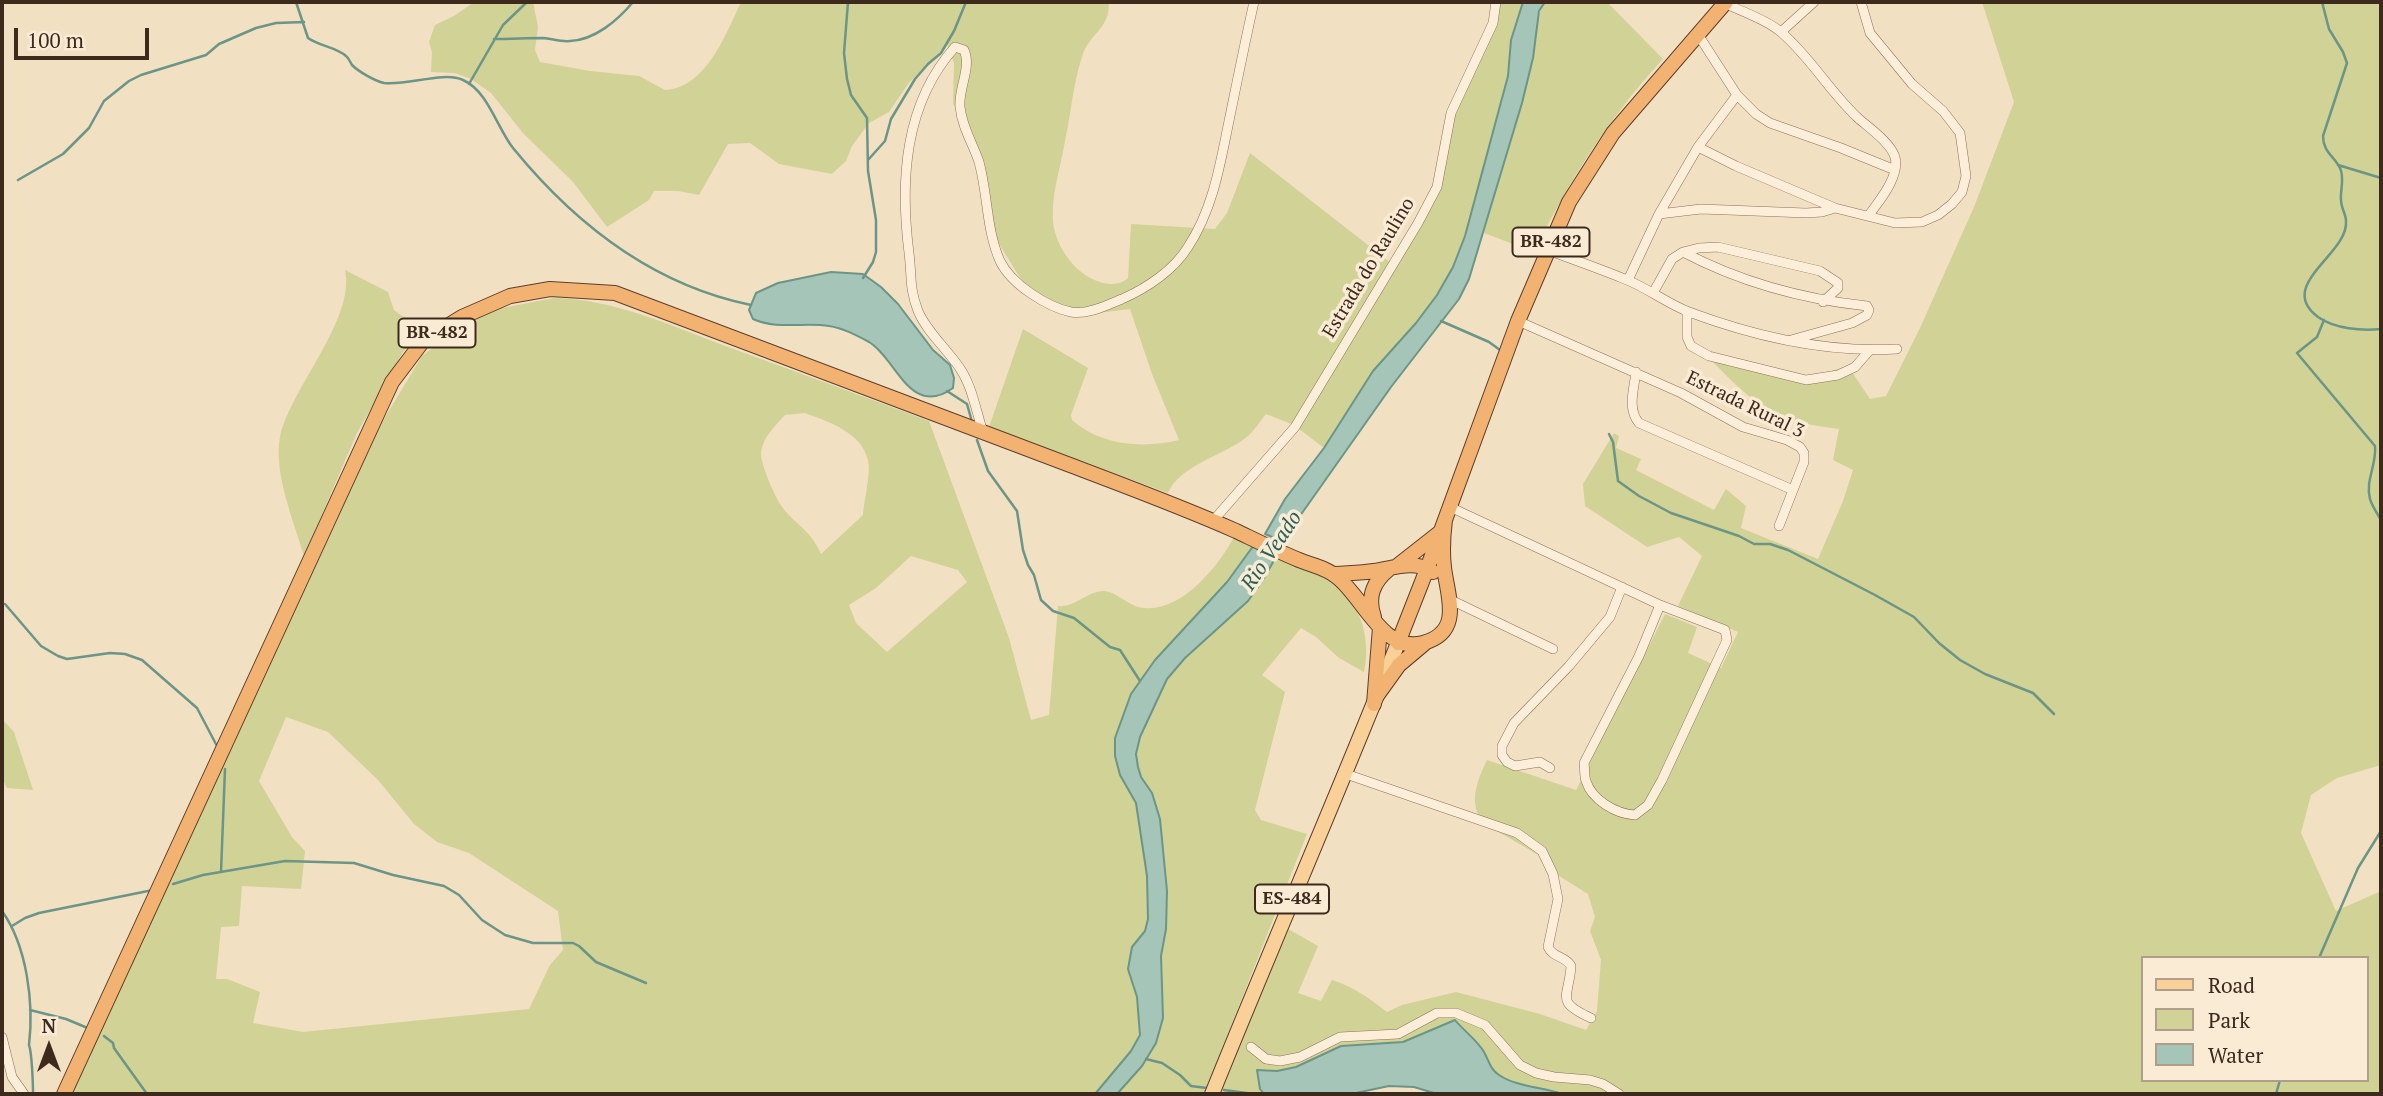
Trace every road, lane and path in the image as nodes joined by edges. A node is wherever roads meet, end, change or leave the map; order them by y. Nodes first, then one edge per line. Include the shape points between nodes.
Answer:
1 (1254, 2) edge
2 (1496, 2) edge
3 (1814, 2) edge
4 (1861, 2) edge
5 (1725, 3) edge
6 (1781, 32) junction
7 (1697, 33) junction
8 (1737, 95) junction
9 (1698, 147) junction
10 (1895, 170) junction
11 (1835, 208) junction
12 (1659, 214) junction
13 (1869, 215) junction
14 (1548, 250) junction
15 (1683, 252) junction
16 (1628, 280) junction
17 (1653, 293) junction
18 (1823, 302) junction
19 (1687, 311) junction
20 (1518, 321) junction
21 (1786, 341) junction
22 (1897, 349) dead end
23 (1868, 351) junction
24 (1636, 372) junction
25 (983, 434) junction
26 (1793, 490) junction
27 (1445, 520) junction
28 (1212, 522) junction
29 (1779, 526) dead end
30 (1393, 567) junction
31 (1427, 569) junction
32 (1335, 574) junction
33 (1622, 587) junction
34 (1451, 598) junction
35 (1660, 605) junction
36 (1378, 624) junction
37 (1398, 643) junction
38 (1425, 643) junction
39 (1553, 649) dead end
40 (1375, 701) junction
41 (1550, 768) dead end
42 (1346, 774) junction
43 (1591, 1018) dead end
44 (2, 1037) edge
45 (1251, 1047) dead end
46 (24, 1094) edge
47 (64, 1094) edge
48 (1212, 1094) edge
49 (1619, 1094) edge

1 - 25 street via 1216,184 1188,249 1163,275 1135,293 1077,313 1058,309 1024,289 1001,263 988,220 979,162 960,108 967,57 955,47 940,64 914,120 906,168 904,217 911,291 926,325 961,369
2 - 28 street, Estrada do Raulino via 1493,23 1451,113 1437,187 1418,223 1294,426
3 - 6 street
4 - 13 street via 1870,33 1960,133 1966,176 1952,204 1922,222 1895,223
5 - 6 street
5 - 7 highway, BR-482
6 - 10 street via 1843,105 1889,148
7 - 8 street
7 - 14 highway, BR-482 via 1613,133 1569,202
8 - 9 street
8 - 10 street via 1770,123
9 - 11 street
9 - 12 street
10 - 13 street
11 - 12 street via 1806,213 1701,209
11 - 13 street
12 - 16 street
14 - 16 street
14 - 20 highway, BR-482
15 - 17 street via 1672,259
15 - 18 street via 1748,282
15 - 18 street via 1718,247 1820,271 1838,283
16 - 17 street
17 - 19 street
18 - 21 street via 1867,306 1869,310 1852,323
19 - 21 street
19 - 23 street via 1691,346 1709,356 1806,380 1838,375 1855,367
20 - 24 street, Estrada Rural 3
20 - 27 highway, BR-482
21 - 23 street
22 - 23 street
24 - 26 street via 1632,409 1639,423
24 - 26 street, Estrada Rural 3 via 1743,427 1800,447 1804,462
25 - 28 highway, BR-482
25 - 47 highway, BR-482 via 615,293 550,289 510,296 423,341 392,382
26 - 29 street, Estrada Rural 3
27 - 30 highway
27 - 31 highway, ES-484
27 - 33 street
27 - 34 highway, BR-482 via 1443,556
28 - 32 highway, BR-482
30 - 31 highway, BR-482
30 - 32 highway, BR-482
30 - 36 highway via 1377,579 1371,594 1370,606
31 - 34 highway
31 - 37 highway, ES-484
32 - 36 highway, BR-482
33 - 35 street
33 - 41 street via 1610,617 1514,723 1502,746 1502,755 1515,766 1540,762
34 - 38 highway, BR-482 via 1446,626
34 - 39 street
35 - 35 street via 1726,630 1727,640 1648,805 1635,815 1622,814 1598,798 1586,781 1584,764
36 - 37 highway, BR-482
36 - 40 highway
37 - 38 highway
37 - 40 main road, ES-484
38 - 40 highway via 1399,665
40 - 42 main road, ES-484
42 - 43 street via 1517,833 1542,851 1558,899 1548,947 1571,965 1569,1007
42 - 48 main road, ES-484
44 - 46 street via 12,1077
45 - 49 street via 1266,1059 1300,1058 1340,1037 1398,1034 1437,1013 1456,1013 1485,1025 1520,1065 1536,1073 1590,1080

